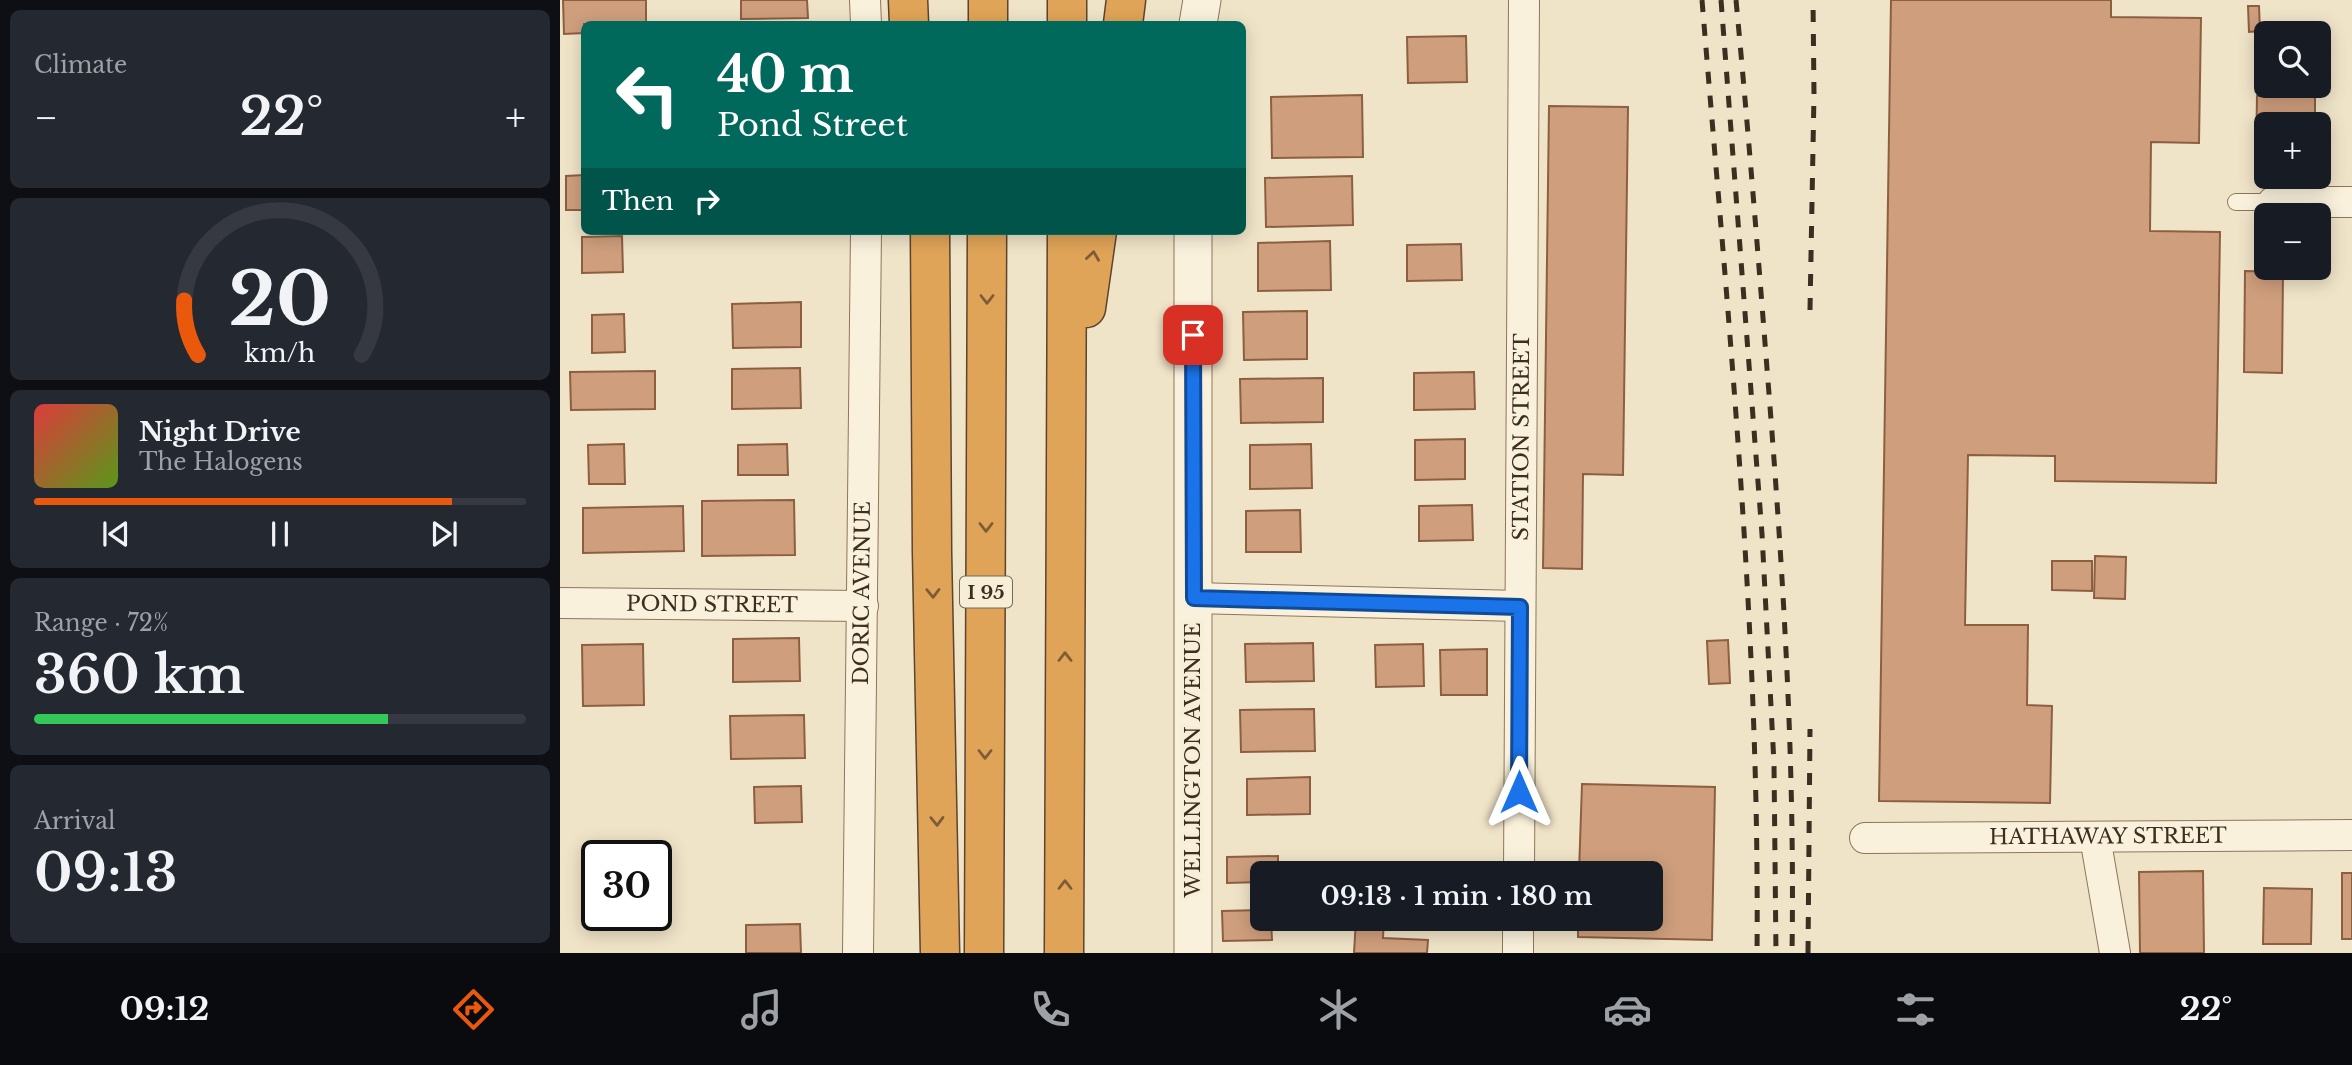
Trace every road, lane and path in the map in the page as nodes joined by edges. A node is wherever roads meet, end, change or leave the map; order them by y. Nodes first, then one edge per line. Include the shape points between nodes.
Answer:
1 (865, 0) edge
2 (908, 0) edge
3 (928, 0) edge
4 (988, 0) edge
5 (1067, 0) edge
6 (1126, 0) edge
7 (1202, 0) edge
8 (1524, 0) edge
9 (866, 21) edge
10 (909, 21) edge
11 (928, 21) edge
12 (988, 21) edge
13 (1067, 21) edge
14 (1123, 21) edge
15 (1198, 21) edge
16 (2236, 202) dead end
17 (2273, 202) joint
18 (2352, 202) edge
19 (866, 235) edge
20 (918, 235) edge
21 (930, 235) edge
22 (987, 235) edge
23 (1067, 235) edge
24 (1096, 235) edge
25 (1193, 235) edge
26 (1066, 445) junction
27 (932, 552) junction
28 (1194, 598) junction
29 (560, 603) edge
30 (863, 606) junction
31 (1520, 607) junction
32 (2352, 835) edge
33 (2095, 837) junction
34 (1865, 838) dead end
35 (1519, 861) edge
36 (1518, 931) edge
37 (858, 953) edge
38 (940, 953) edge
39 (984, 953) edge
40 (1064, 953) edge
41 (1193, 953) edge
42 (1518, 953) edge
43 (2115, 953) edge

1 - 9 street
2 - 10 highway
3 - 11 highway
4 - 12 highway
5 - 13 highway
6 - 14 highway
7 - 15 street
8 - 31 street, STATION STREET
16 - 17 lane
17 - 18 street
19 - 30 street, DORIC AVENUE
20 - 27 highway
21 - 27 highway
22 -> 39 highway, I 95
23 - 26 highway
26 -> 24 highway
25 - 28 street, WELLINGTON AVENUE
40 -> 26 highway
27 -> 38 highway
28 - 31 street
28 - 41 street, WELLINGTON AVENUE
29 - 30 street, POND STREET
30 - 37 street, DORIC AVENUE
31 - 35 street, STATION STREET
32 - 33 street, HATHAWAY STREET
33 - 34 street, HATHAWAY STREET
33 - 43 street
36 - 42 street

